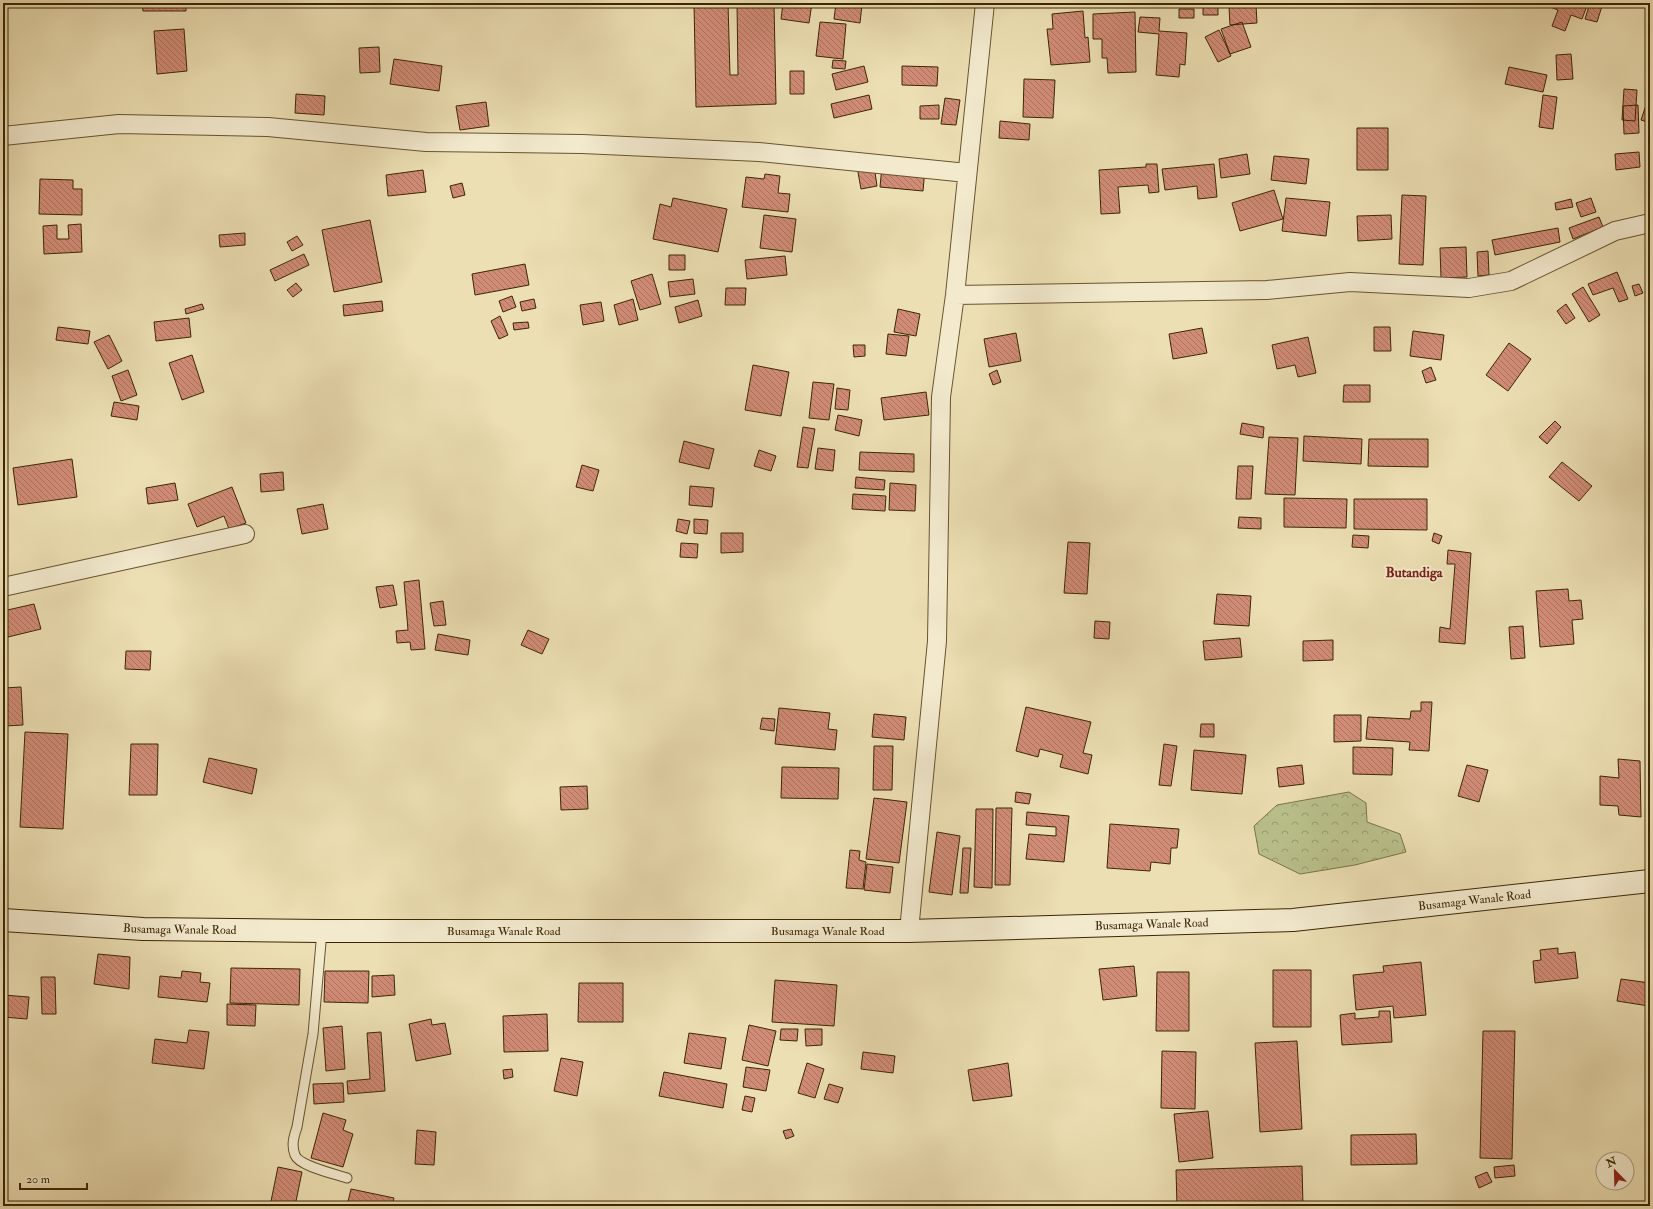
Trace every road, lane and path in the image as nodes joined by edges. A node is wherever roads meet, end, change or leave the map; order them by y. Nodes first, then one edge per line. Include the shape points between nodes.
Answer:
1 (985, 3) edge
2 (3, 136) edge
3 (967, 173) junction
4 (1650, 223) edge
5 (955, 295) junction
6 (245, 534) dead end
7 (3, 586) edge
8 (1650, 881) edge
9 (3, 920) edge
10 (909, 930) junction
11 (322, 931) junction
12 (346, 1178) dead end

1 - 3 street
2 - 3 street via 119,124 268,127 426,142 582,144 759,152
3 - 5 street
4 - 5 street via 1615,231 1511,281 1469,288 1350,282 1267,290
5 - 10 street via 941,397 937,641
6 - 7 street
8 - 10 street, Busamaga Wanale Road via 1293,920
9 - 11 street, Busamaga Wanale Road via 143,930
10 - 11 street, Busamaga Wanale Road
11 - 12 lane via 313,1034 293,1140 295,1156 303,1163

